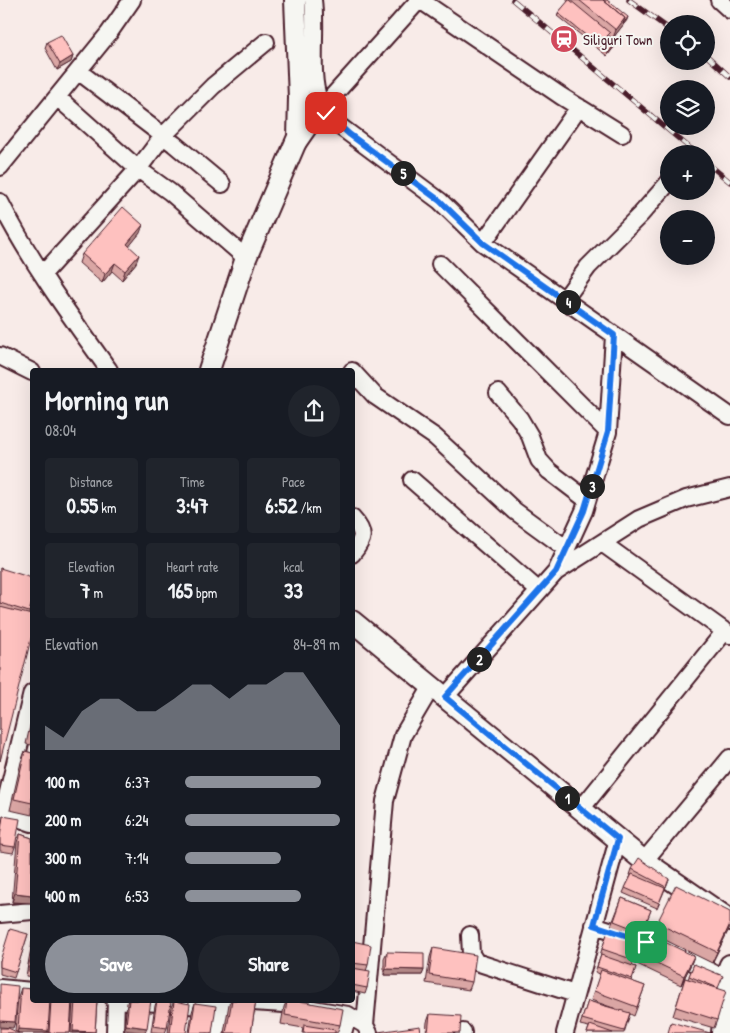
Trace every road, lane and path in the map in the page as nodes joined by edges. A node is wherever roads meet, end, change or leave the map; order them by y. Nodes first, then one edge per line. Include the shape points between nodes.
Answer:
1 (132, 0) edge
2 (295, 0) edge
3 (313, 0) edge
4 (420, 0) edge
5 (719, 0) edge
6 (730, 10) edge
7 (266, 42) dead end
8 (78, 71) junction
9 (57, 97) junction
10 (579, 107) junction
11 (322, 108) junction
12 (622, 134) dead end
13 (163, 136) junction
14 (297, 144) junction
15 (0, 167) edge
16 (138, 169) junction
17 (222, 184) dead end
18 (660, 193) edge
19 (0, 202) edge
20 (483, 243) junction
21 (246, 258) junction
22 (440, 264) dead end
23 (43, 274) junction
24 (564, 300) junction
25 (614, 335) junction
26 (0, 356) edge
27 (108, 368) edge
28 (210, 368) edge
29 (30, 371) edge
30 (355, 373) edge
31 (498, 393) dead end
32 (730, 416) edge
33 (608, 432) junction
34 (412, 480) dead end
35 (730, 488) edge
36 (587, 500) junction
37 (355, 521) edge
38 (602, 543) junction
39 (567, 549) junction
40 (355, 550) edge
41 (556, 572) junction
42 (539, 591) junction
43 (355, 626) edge
44 (728, 633) edge
45 (438, 692) junction
46 (30, 701) edge
47 (730, 758) edge
48 (581, 809) junction
49 (1, 812) edge
50 (30, 823) edge
51 (618, 839) junction
52 (644, 860) junction
53 (30, 911) edge
54 (0, 914) edge
55 (730, 920) edge
56 (594, 925) junction
57 (470, 935) dead end
58 (728, 972) edge
59 (0, 988) edge
60 (30, 991) edge
61 (575, 994) junction
62 (115, 1003) edge
63 (220, 1003) edge
64 (252, 1003) edge
65 (348, 1015) junction
66 (367, 1029) edge
67 (114, 1033) edge
68 (216, 1033) edge
69 (343, 1033) edge
70 (565, 1033) edge
71 (722, 1033) edge

1 - 8 street
2 - 14 main road via 300,116
3 - 11 street via 315,83
4 - 10 street
4 - 11 street
5 - 6 street
7 - 13 street via 213,86
8 - 9 street
8 - 13 street
9 - 15 street
9 - 16 street
10 - 12 street
10 - 20 street
11 - 14 street
11 - 20 street via 334,122 440,201
13 - 16 street
13 - 17 street
14 - 21 main road
16 - 21 street via 170,192
16 - 23 street
18 - 24 street via 588,267
19 - 23 street
20 - 24 street
21 - 28 main road
22 - 33 street
23 - 27 street
24 - 25 street
25 - 32 street
25 - 33 street
26 - 29 street
30 - 39 street via 376,396 435,437 515,511
31 - 36 street via 520,419 539,460 548,471
33 - 36 street
34 - 42 street
35 - 38 street via 678,503 639,520
36 - 39 street
37 - 40 street via 363,537
38 - 41 street
38 - 44 street
39 - 41 street
41 - 42 street
42 - 45 street
43 - 45 main road
44 - 48 street
45 - 48 main road
45 - 66 street via 403,735 385,800
46 - 49 street
47 - 52 street
48 - 51 main road
49 - 50 street
51 - 52 main road
51 - 56 street
52 - 55 main road
53 - 54 street
56 - 58 street
56 - 61 street
57 - 61 street via 471,954 476,962
58 - 71 main road
59 - 60 street
61 - 70 street
62 - 67 street
63 - 68 street
64 - 65 street via 284,1004
65 - 66 street
65 - 69 street

